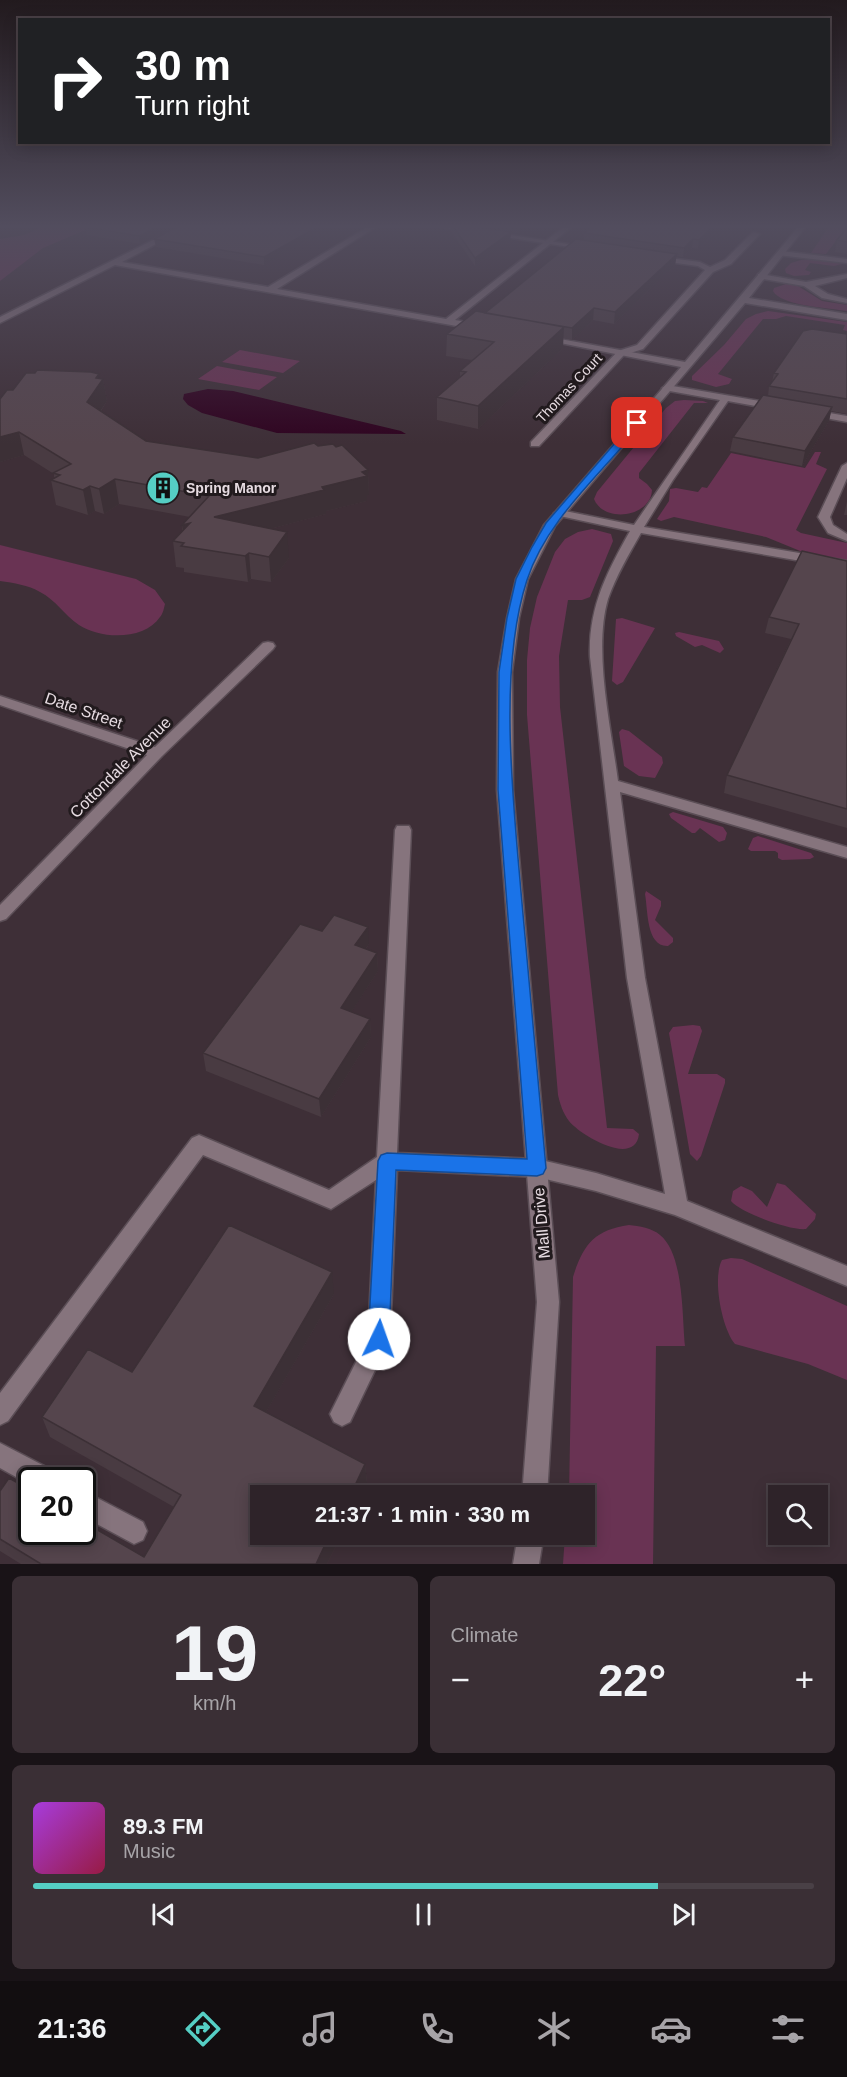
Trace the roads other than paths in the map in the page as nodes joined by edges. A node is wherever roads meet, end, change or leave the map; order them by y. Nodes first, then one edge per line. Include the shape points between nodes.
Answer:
1 (45, 298) edge
2 (313, 298) edge
3 (477, 298) edge
4 (685, 298) edge
5 (743, 300) joint
6 (847, 317) edge
7 (0, 320) edge
8 (447, 322) junction
9 (489, 329) edge
10 (533, 337) edge
11 (621, 353) junction
12 (687, 365) junction
13 (667, 388) junction
14 (726, 398) junction
15 (792, 410) edge
16 (803, 412) edge
17 (847, 419) edge
18 (536, 444) dead end
19 (847, 466) edge
20 (560, 513) junction
21 (637, 529) junction
22 (847, 538) edge
23 (847, 565) edge
24 (268, 646) dead end
25 (0, 700) edge
26 (158, 753) junction
27 (611, 784) junction
28 (403, 830) dead end
29 (847, 853) edge
30 (0, 915) edge
31 (387, 1161) junction
32 (537, 1168) junction
33 (678, 1207) junction
34 (847, 1276) edge
35 (0, 1413) edge
36 (342, 1414) dead end
37 (0, 1455) edge
38 (22, 1467) edge
39 (535, 1485) edge
40 (96, 1510) edge
41 (134, 1531) dead end
42 (529, 1545) edge
43 (526, 1564) edge

1 - 7 street
2 - 8 street
3 - 8 street
4 - 11 street, Thomas Court via 640,347
5 - 6 street
5 - 12 street, Mall Drive
8 - 9 street
10 - 11 street
11 - 12 street
11 - 18 street, Thomas Court
12 - 13 street, Mall Drive
13 - 14 street
13 - 20 street, Mall Drive
14 - 15 street
14 - 21 street
16 - 17 street
19 - 22 street via 824,517 825,524
20 - 21 street
20 - 32 street, Mall Drive via 522,579 505,672 505,790
21 - 23 street
21 - 27 street via 613,572 597,624 599,690
24 - 26 street, Cottondale Avenue
25 - 26 street, Date Street
26 - 30 street, Cottondale Avenue
27 - 29 street
27 - 33 street via 636,978
28 - 31 street
31 - 32 street
31 - 35 street via 331,1200 199,1144
31 - 36 street via 379,1339
32 - 33 street
32 - 39 street, Mall Drive via 548,1302
33 - 34 street
37 - 38 street
40 - 41 street
42 - 43 street

